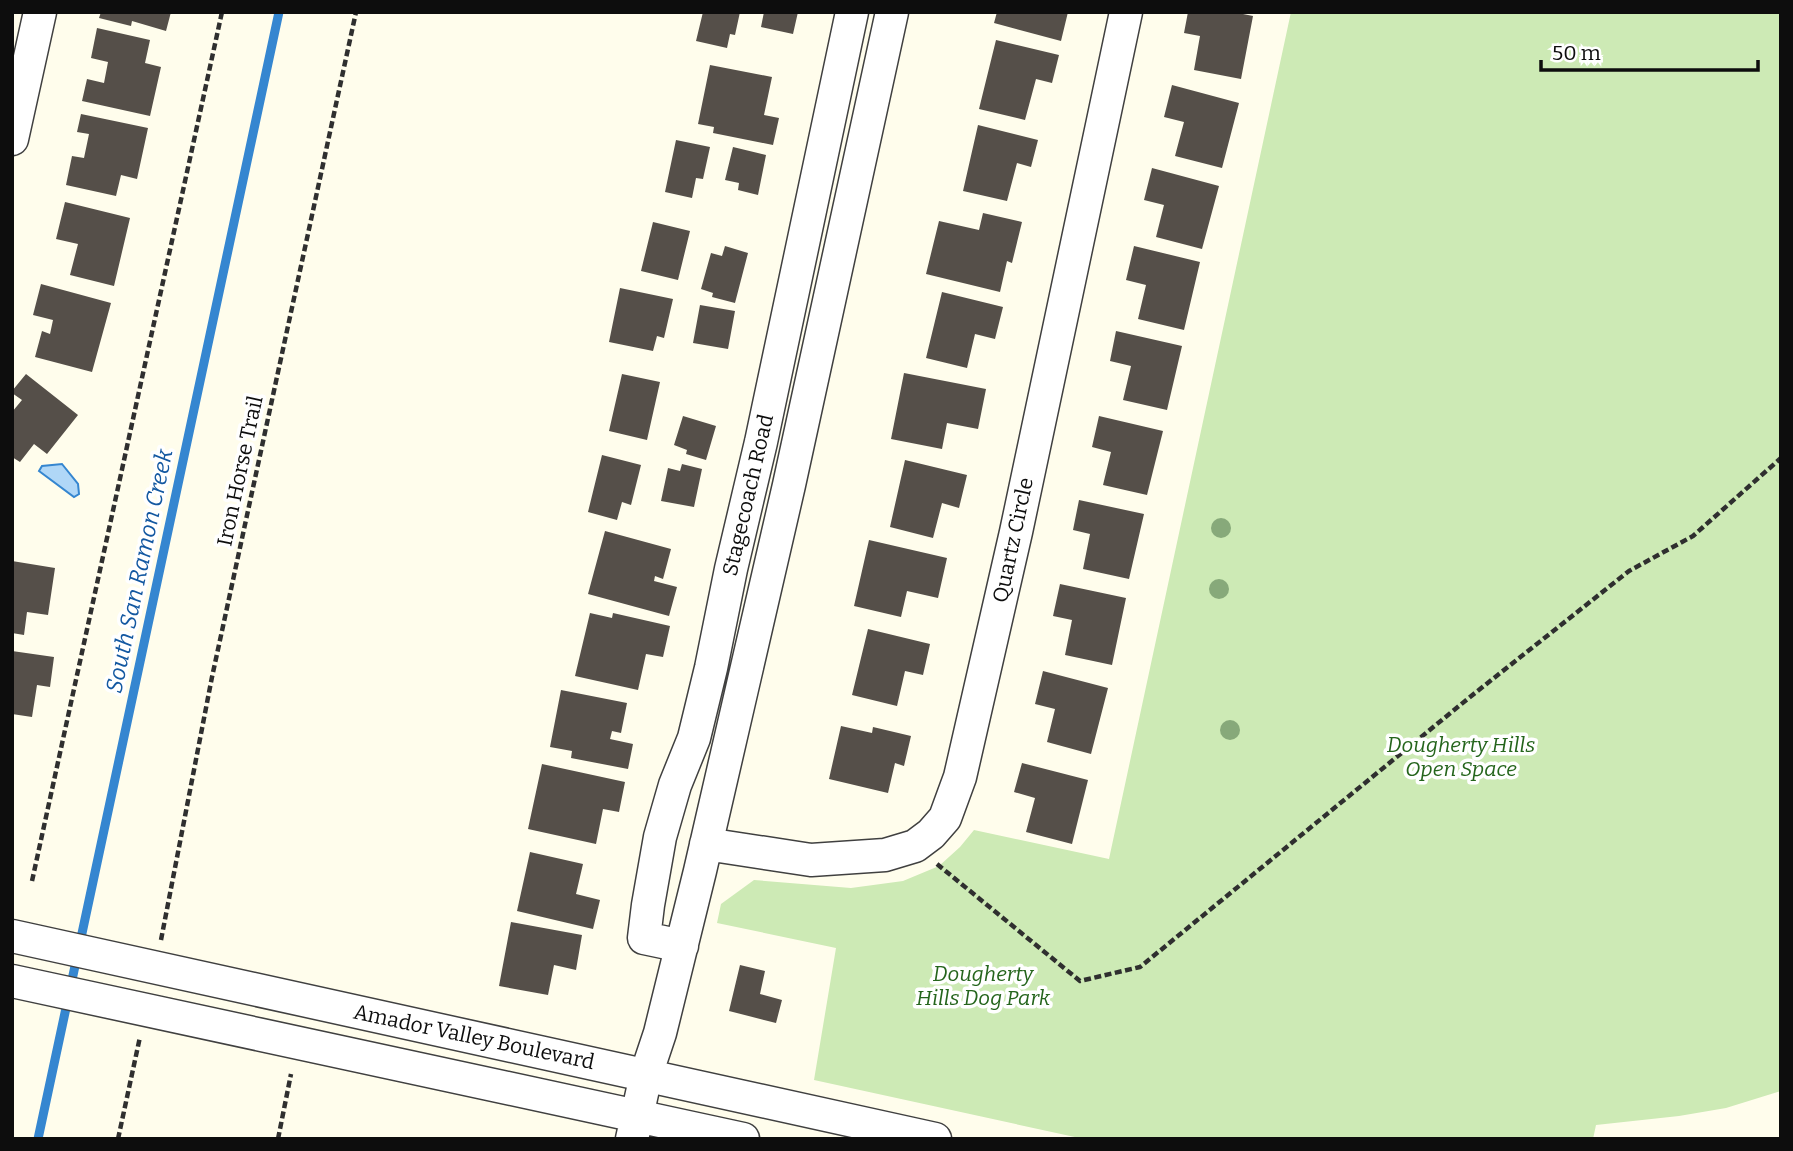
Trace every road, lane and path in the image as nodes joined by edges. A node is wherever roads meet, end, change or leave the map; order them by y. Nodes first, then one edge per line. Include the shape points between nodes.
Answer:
1 (40, 12) edge
2 (222, 12) edge
3 (356, 12) edge
4 (1126, 12) edge
5 (851, 14) edge
6 (891, 18) edge
7 (12, 139) edge
8 (761, 442) junction
9 (797, 450) junction
10 (1781, 458) edge
11 (706, 844) junction
12 (915, 846) junction
13 (32, 881) dead end
14 (12, 936) edge
15 (161, 938) dead end
16 (682, 946) junction
17 (12, 981) edge
18 (134, 1017) junction
19 (291, 1074) dead end
20 (646, 1075) junction
21 (634, 1127) edge
22 (118, 1139) edge
23 (278, 1139) edge
24 (743, 1139) edge
25 (935, 1139) edge

1 - 7 street
2 - 13 path
3 - 15 path, Iron Horse Trail via 215,663
4 - 12 street, Quartz Circle via 960,776 945,818
5 - 6 street
5 - 8 street, Stagecoach Road
6 - 9 street, Stagecoach Road
8 - 9 street
8 - 16 street, Stagecoach Road via 694,738 660,837 648,905 644,938
9 - 11 street, Stagecoach Road
10 - 12 path via 1693,536 1629,571 1470,696 1140,967 1080,981
11 - 12 street, Quartz Circle via 811,860 885,855
11 - 16 street, Stagecoach Road
14 - 20 street, Amador Valley Boulevard
16 - 20 street, Stagecoach Road
17 - 18 street, Amador Valley Boulevard
18 - 21 street, Amador Valley Boulevard via 178,1016 469,1079
18 - 22 path
19 - 23 path
20 - 21 street, Stagecoach Road
20 - 25 street, Amador Valley Boulevard
21 - 24 street, Amador Valley Boulevard

